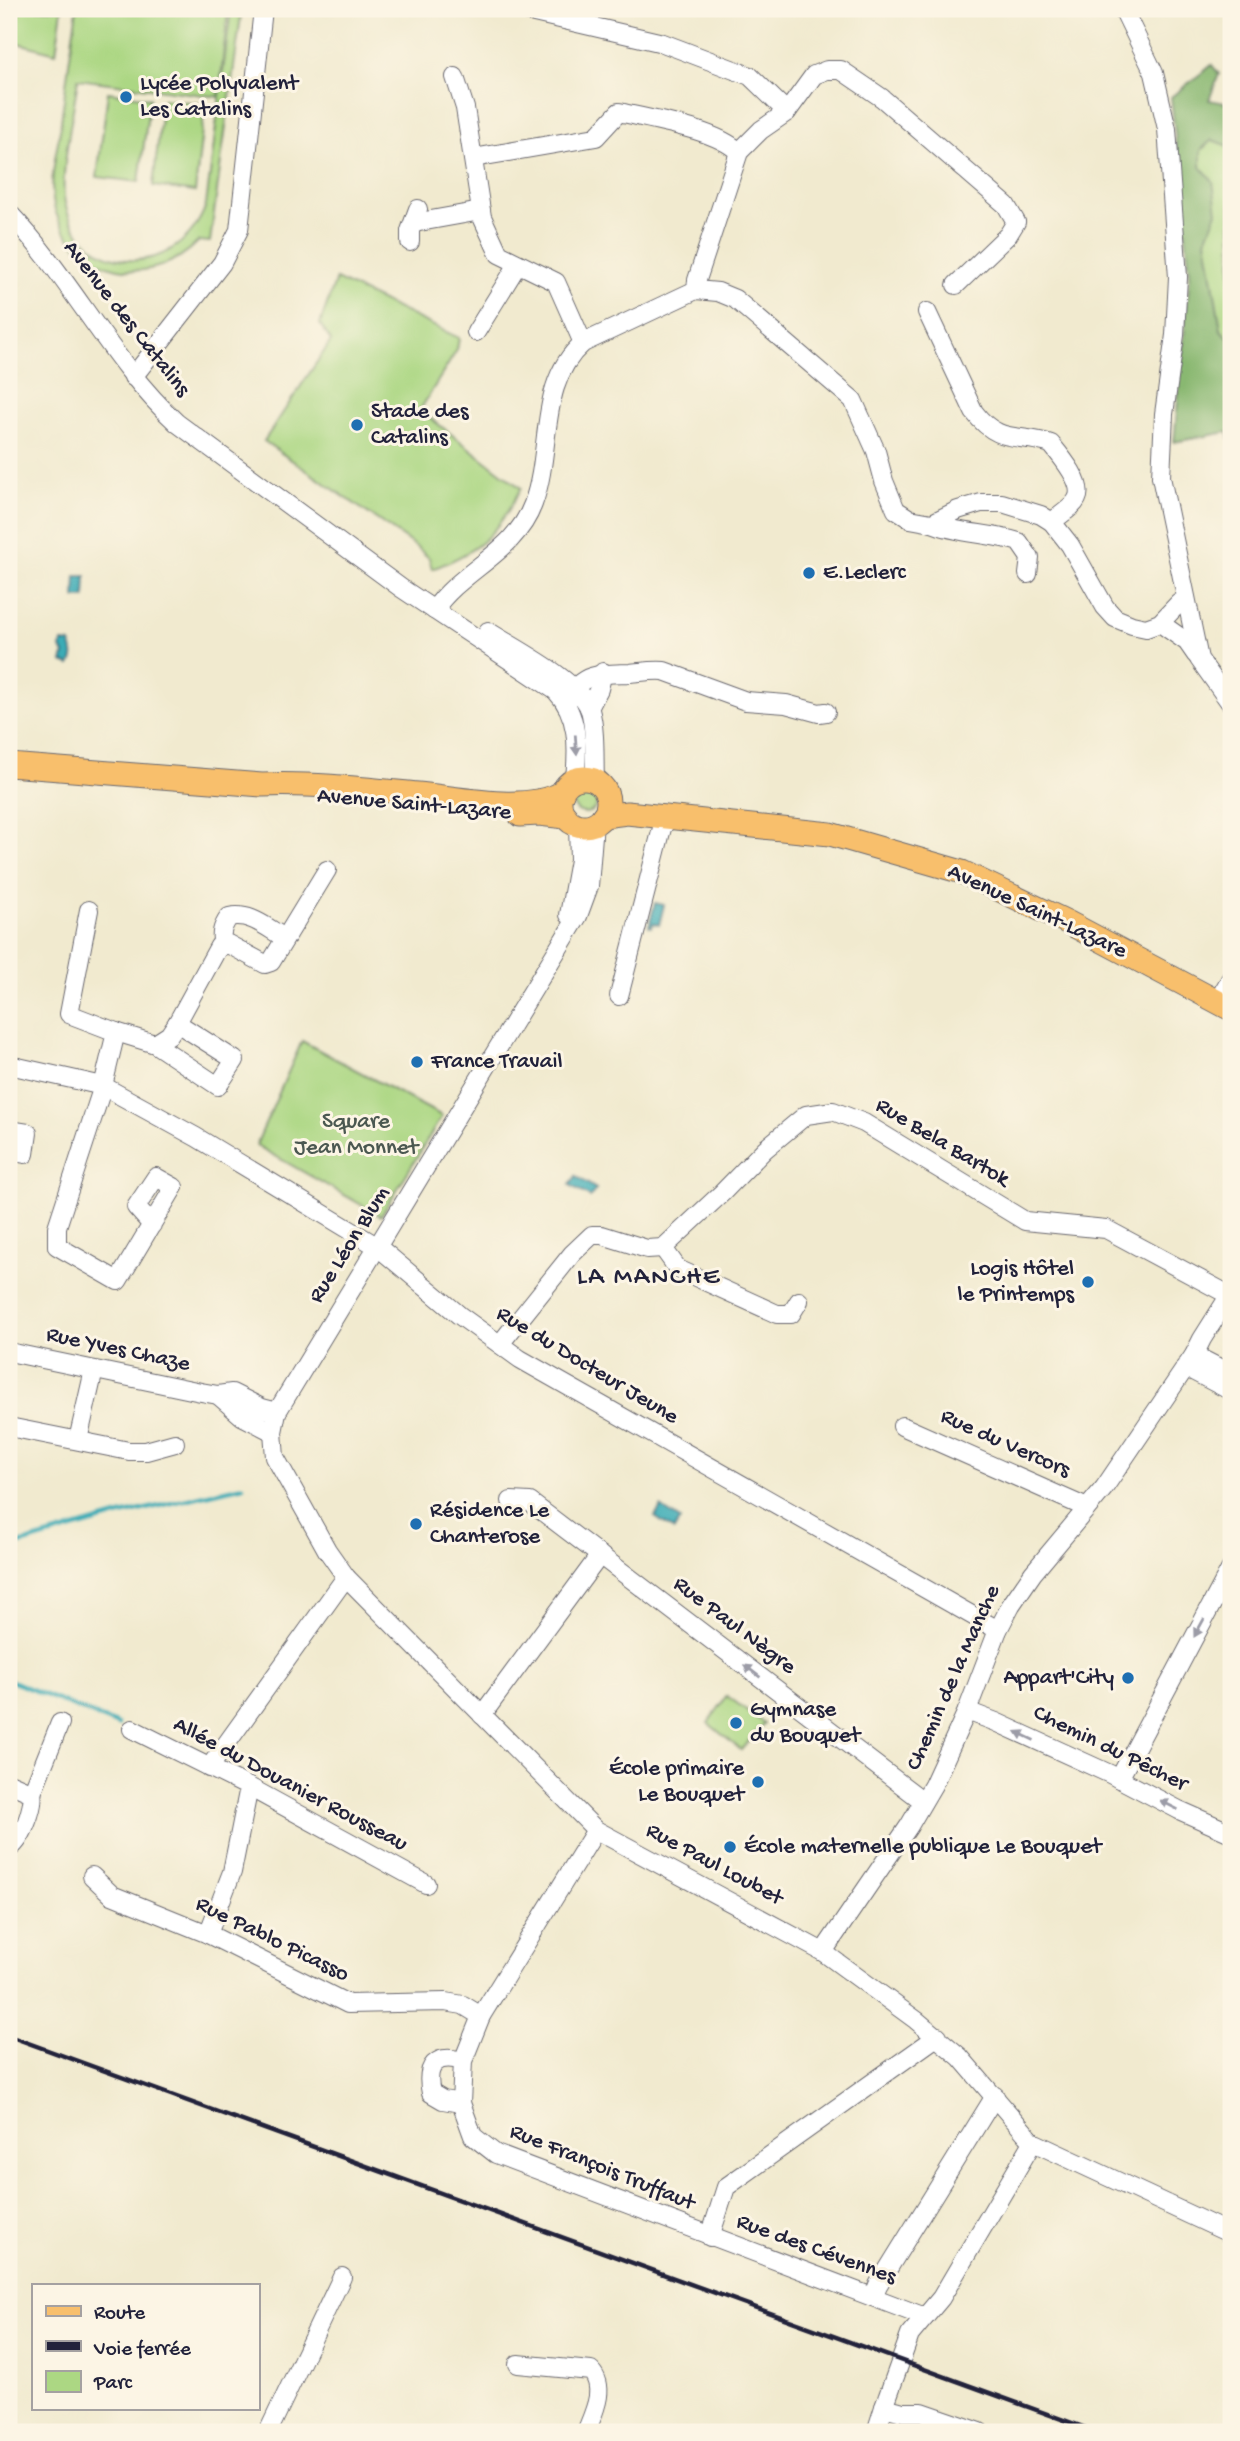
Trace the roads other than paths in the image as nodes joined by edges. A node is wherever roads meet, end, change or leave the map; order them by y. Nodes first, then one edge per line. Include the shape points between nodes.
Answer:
1 (264, 9) edge
2 (517, 9) edge
3 (1124, 9) edge
4 (455, 77) dead end
5 (786, 112) junction
6 (739, 152) junction
7 (473, 158) junction
8 (481, 211) junction
9 (9, 213) edge
10 (410, 242) dead end
11 (518, 264) junction
12 (956, 285) dead end
13 (696, 290) junction
14 (927, 312) dead end
15 (476, 332) dead end
16 (583, 343) junction
17 (133, 377) junction
18 (1052, 522) junction
19 (932, 523) junction
20 (1028, 574) dead end
21 (1186, 601) junction
22 (437, 605) junction
23 (1160, 623) junction
24 (1199, 659) junction
25 (603, 672) junction
26 (575, 688) junction
27 (1231, 704) edge
28 (580, 710) junction
29 (826, 712) dead end
30 (9, 765) edge
31 (585, 803) junction
32 (668, 818) junction
33 (327, 870) dead end
34 (89, 910) dead end
35 (285, 938) junction
36 (223, 946) junction
37 (1231, 978) edge
38 (619, 996) dead end
39 (1224, 1005) edge
40 (177, 1023) junction
41 (116, 1032) junction
42 (155, 1044) junction
43 (9, 1065) edge
44 (103, 1086) junction
45 (9, 1130) edge
46 (9, 1151) edge
47 (152, 1224) dead end
48 (378, 1247) junction
49 (663, 1248) junction
50 (1230, 1294) edge
51 (799, 1301) dead end
52 (500, 1344) junction
53 (9, 1352) edge
54 (1190, 1361) junction
55 (94, 1370) junction
56 (1231, 1374) edge
57 (1231, 1391) edge
58 (218, 1395) junction
59 (277, 1412) junction
60 (902, 1426) dead end
61 (9, 1427) edge
62 (273, 1432) junction
63 (78, 1440) junction
64 (175, 1443) dead end
65 (511, 1500) dead end
66 (1087, 1508) junction
67 (600, 1555) junction
68 (1231, 1568) edge
69 (346, 1577) junction
70 (998, 1630) junction
71 (967, 1711) junction
72 (482, 1715) junction
73 (60, 1723) dead end
74 (132, 1729) dead end
75 (209, 1768) junction
76 (1119, 1779) junction
77 (9, 1783) edge
78 (248, 1787) junction
79 (32, 1793) junction
80 (923, 1801) junction
81 (596, 1830) junction
82 (1231, 1833) edge
83 (9, 1849) edge
84 (92, 1876) dead end
85 (426, 1884) dead end
86 (208, 1934) junction
87 (823, 1952) junction
88 (481, 2016) junction
89 (938, 2036) junction
90 (463, 2061) junction
91 (995, 2096) junction
92 (461, 2103) junction
93 (1033, 2143) junction
94 (1231, 2234) edge
95 (710, 2237) junction
96 (342, 2277) dead end
97 (873, 2297) junction
98 (925, 2317) junction
99 (518, 2364) dead end
100 (884, 2407) junction
101 (268, 2432) edge
102 (586, 2432) edge
103 (876, 2432) edge
104 (979, 2432) edge

1 - 17 street via 239,230 222,263
2 - 5 street via 663,43 750,76
3 - 21 street via 1154,73 1167,129 1178,277 1161,477
4 - 7 street
5 - 6 street
5 - 12 street via 814,75 827,69 841,70 882,98 1006,205 1016,222 1008,235
6 - 7 street via 728,141 711,135 619,112 596,137
6 - 13 street
7 - 8 street
8 - 10 street via 416,216
8 - 11 street via 499,254
9 - 17 street, Avenue des Catalins
11 - 15 street
11 - 16 street via 556,282
13 - 16 street
13 - 19 street via 736,299 853,400 896,510 910,519
14 - 18 street via 982,423 1005,436 1051,444 1075,478 1076,502
16 - 22 street via 563,364 554,388 542,469 524,523 497,554
17 - 22 street, Avenue des Catalins via 177,423 347,547
18 - 19 street via 1002,503 981,503
18 - 23 street via 1115,618 1146,628
19 - 20 street via 1019,542 1030,558
21 - 23 street
21 - 24 street
22 - 26 street, Avenue des Catalins
22 - 28 street, Avenue des Catalins
23 - 24 street via 1187,642
24 - 27 street
25 - 26 street
25 - 28 street via 599,689
25 - 29 street via 664,671 746,701
26 - 28 street via 571,699
28 - 31 street via 577,755
30 - 31 main road, Avenue Saint-Lazare via 262,785 303,783 504,802
31 - 32 main road, Avenue Saint-Lazare
31 - 48 street, Rue Léon Blum via 563,942
32 - 38 street
32 - 39 main road, Avenue Saint-Lazare via 830,834 962,872
33 - 35 street
34 - 41 street via 69,1014
35 - 36 street via 271,962 265,964 228,944
35 - 36 street via 240,915 229,917 223,926
36 - 40 street
37 - 39 street
40 - 42 street
40 - 42 street via 235,1060 218,1086
41 - 42 street
41 - 44 street
43 - 44 street, Rue du Docteur Jeune
44 - 47 street via 57,1227 57,1245 118,1280
44 - 48 street, Rue du Docteur Jeune
45 - 46 street via 28,1133 25,1154
48 - 52 street, Rue du Docteur Jeune
48 - 59 street, Rue Léon Blum
49 - 50 street, Rue Bela Bartok via 806,1115 833,1111 864,1123 1025,1220 1106,1229
49 - 51 street via 678,1269 777,1314 791,1314
49 - 52 street via 647,1249 603,1235 592,1236 572,1254
50 - 54 street, Chemin de la Manche
52 - 70 street, Rue du Docteur Jeune
53 - 55 street, Rue Yves Chaze
54 - 56 street
54 - 57 street
54 - 66 street, Chemin de la Manche
55 - 58 street, Rue Yves Chaze
55 - 63 street
58 - 59 street, Rue Yves Chaze via 232,1393
58 - 62 street, Rue Yves Chaze via 242,1416
59 - 62 street, Rue Léon Blum
60 - 66 street, Rue du Vercors
61 - 63 street
62 - 69 street, Rue Paul Loubet via 275,1457
63 - 64 street via 128,1451
65 - 67 street, Rue Paul Nègre via 530,1502
66 - 70 street, Chemin de la Manche via 1022,1587
67 - 72 street
80 -> 67 street, Rue Paul Nègre
68 -> 76 street
69 - 72 street, Rue Paul Loubet
69 - 75 street
70 - 71 street, Chemin de la Manche
76 -> 71 street, Chemin du Pêcher
71 - 80 street, Chemin de la Manche
72 - 81 street, Rue Paul Loubet
73 - 79 street
74 - 75 street, Allée du Douanier Rousseau
75 - 78 street, Allée du Douanier Rousseau
82 -> 76 street, Chemin du Pêcher
77 - 79 street
78 - 85 street, Allée du Douanier Rousseau
78 - 86 street via 232,1872
79 - 83 street via 18,1842
80 - 87 street, Chemin de la Manche
81 - 87 street, Rue Paul Loubet
81 - 88 street, Rue François Truffaut
84 - 86 street, Rue Pablo Picasso via 112,1895
86 - 88 street, Rue Pablo Picasso via 348,2004 444,2002 463,2005
87 - 89 street, Rue Paul Loubet
88 - 90 street, Rue François Truffaut
89 - 91 street, Rue Paul Loubet
89 - 95 street, Rue des Cévennes via 726,2187
90 - 92 street, Rue François Truffaut
90 - 92 street via 438,2059 428,2081 431,2093
91 - 93 street, Rue Paul Loubet
91 - 97 street
92 - 95 street, Rue François Truffaut via 473,2136 496,2154
93 - 94 street, Rue Paul Loubet
93 - 98 street via 941,2298
95 - 97 street, Rue des Cévennes
96 - 101 street
97 - 98 street, Rue des Cévennes
98 - 100 street via 910,2335
99 - 102 street via 591,2371 598,2391
100 - 103 street
100 - 104 street via 922,2412

